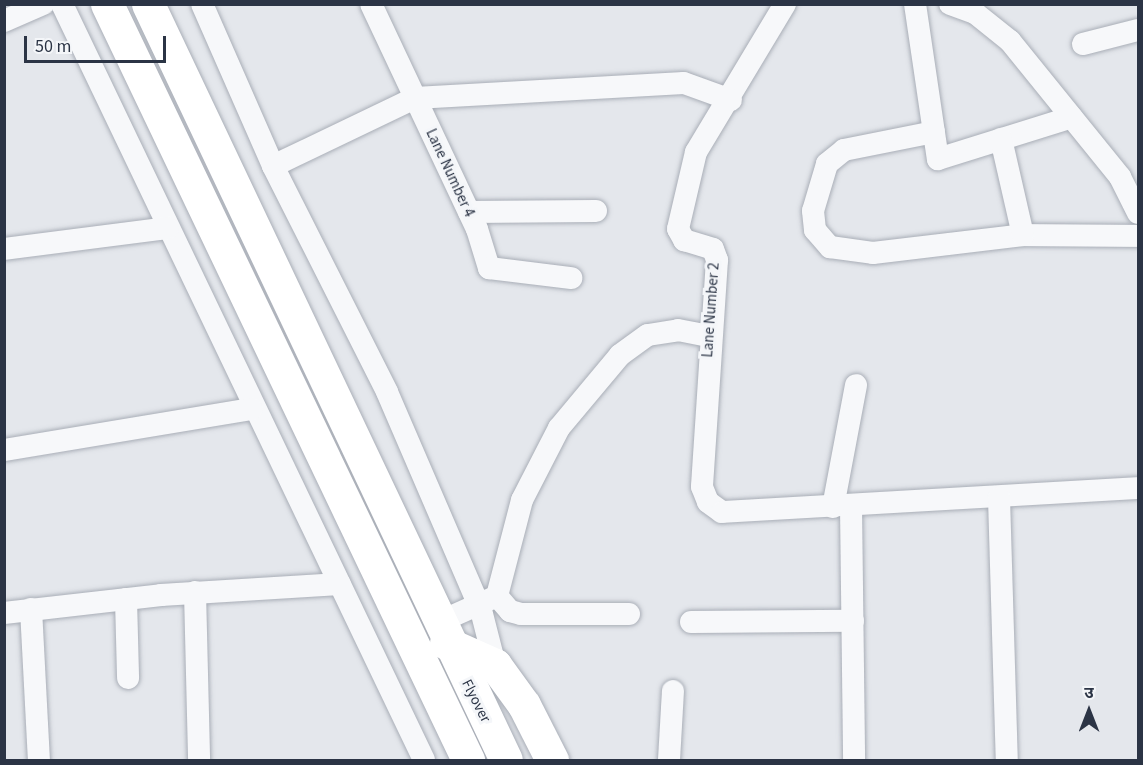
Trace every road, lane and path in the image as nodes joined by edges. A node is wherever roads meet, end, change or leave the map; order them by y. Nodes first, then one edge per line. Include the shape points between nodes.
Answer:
1 (44, 4) edge
2 (62, 4) edge
3 (107, 4) edge
4 (148, 4) edge
5 (202, 4) edge
6 (371, 4) edge
7 (785, 4) edge
8 (915, 4) edge
9 (950, 4) edge
10 (4, 21) edge
11 (1138, 30) edge
12 (1083, 44) dead end
13 (415, 98) junction
14 (731, 100) junction
15 (1072, 117) junction
16 (934, 132) junction
17 (1001, 139) junction
18 (273, 166) junction
19 (596, 211) dead end
20 (469, 212) junction
21 (1138, 213) edge
22 (168, 228) junction
23 (1023, 235) junction
24 (1138, 236) edge
25 (4, 249) edge
26 (571, 278) dead end
27 (709, 336) junction
28 (856, 385) dead end
29 (252, 409) junction
30 (4, 450) edge
31 (1138, 488) edge
32 (999, 498) junction
33 (842, 507) junction
34 (340, 584) junction
35 (195, 592) junction
36 (126, 599) junction
37 (488, 600) junction
38 (30, 609) junction
39 (4, 613) edge
40 (629, 614) dead end
41 (853, 621) junction
42 (691, 622) dead end
43 (441, 633) junction
44 (495, 665) junction
45 (128, 678) dead end
46 (673, 691) dead end
47 (39, 760) edge
48 (199, 760) edge
49 (424, 760) edge
50 (468, 760) edge
51 (506, 760) edge
52 (552, 760) edge
53 (669, 760) edge
54 (854, 760) edge
55 (1007, 760) edge

1 - 10 street
2 - 22 street
3 - 50 highway
4 - 43 highway, Flyover
5 - 18 street
6 - 13 street, Lane Number 4
7 - 14 street, Lane Number 2
8 - 16 street
9 - 15 street via 975,13 1011,41
11 - 12 street
13 - 14 street via 684,83
13 - 18 street
13 - 20 street, Lane Number 4
14 - 27 street, Lane Number 2 via 696,152 678,229 684,240 713,249 717,260
15 - 17 street
15 - 21 street via 1120,177
16 - 17 street via 938,159
16 - 23 street via 844,150 827,164 813,211 815,230 830,247 873,253
17 - 23 street
18 - 37 street
19 - 20 street
20 - 26 street, Lane Number 4 via 489,268
22 - 25 street
22 - 29 street
23 - 24 street
27 - 33 street, Lane Number 2 via 702,487 708,502 722,512
27 - 37 street via 678,330 648,334 620,355 559,428 522,500
28 - 33 street
29 - 30 street
29 - 34 street
31 - 32 street
32 - 33 street
32 - 55 street
33 - 41 street
34 - 35 street
34 - 49 street
35 - 36 street
35 - 48 street
36 - 38 street
36 - 45 street
37 - 40 street via 521,614
37 - 43 street
37 - 44 street
38 - 39 street
38 - 47 street
41 - 42 street
41 - 54 street
43 - 44 highway
43 - 51 highway, Flyover
44 - 52 highway via 524,705
46 - 53 street

